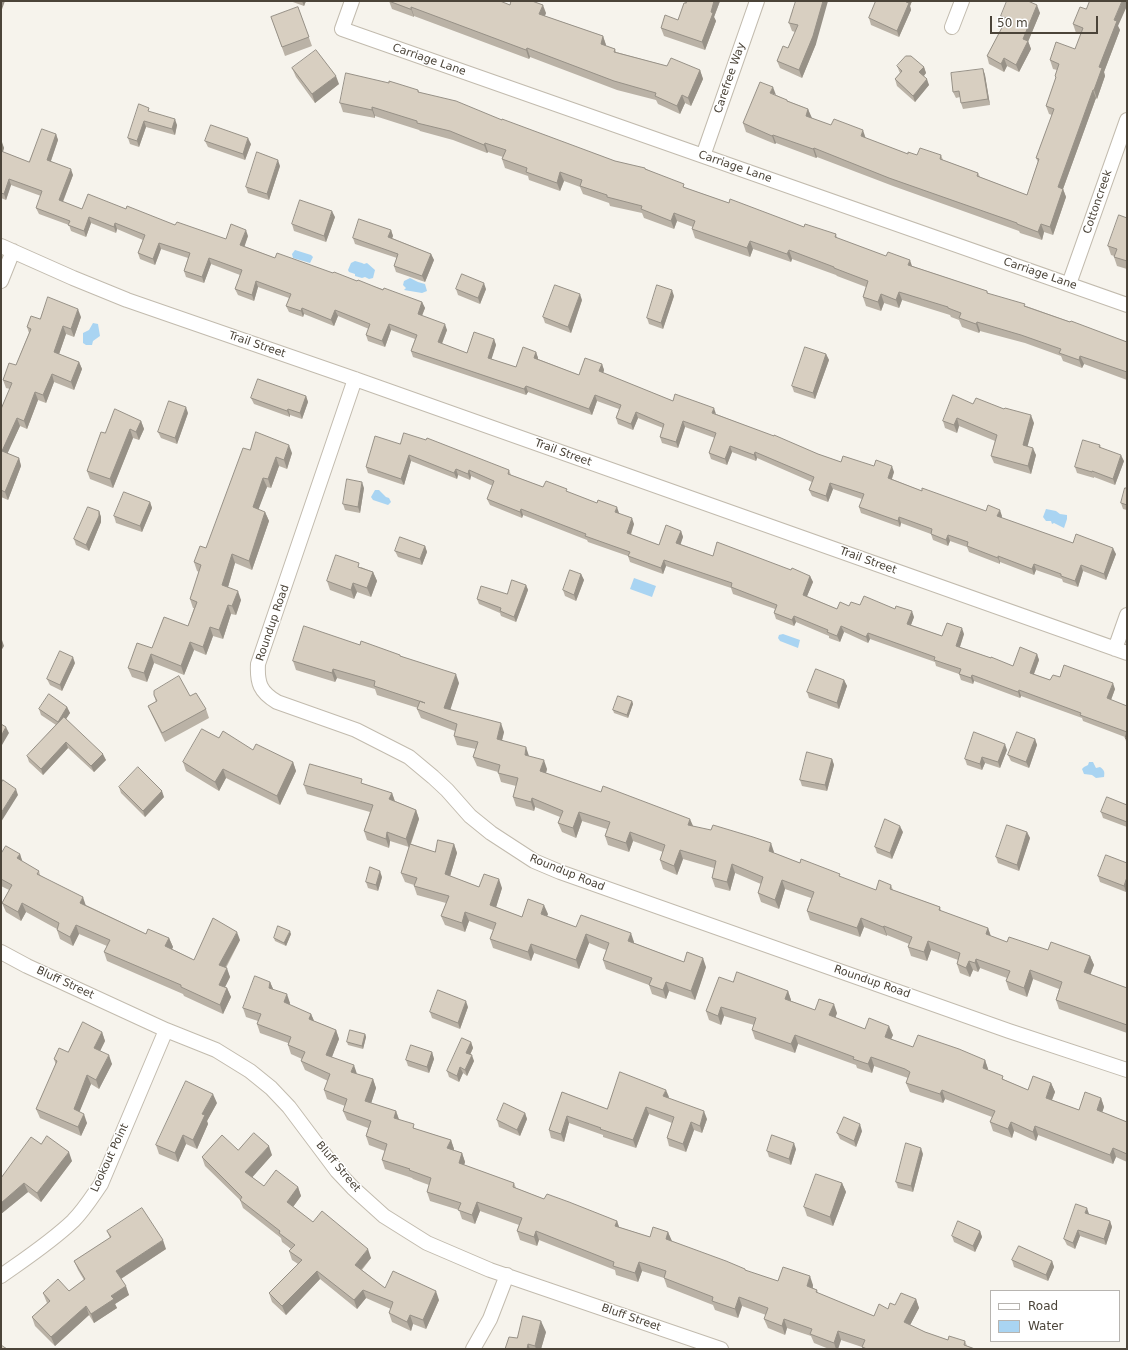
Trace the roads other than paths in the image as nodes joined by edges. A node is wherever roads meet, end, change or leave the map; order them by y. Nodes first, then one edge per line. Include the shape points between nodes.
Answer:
1 (352, 1) edge
2 (757, 1) edge
3 (962, 1) edge
4 (952, 27) dead end
5 (1127, 120) edge
6 (703, 156) junction
7 (7, 248) edge
8 (1, 281) edge
9 (1070, 284) junction
10 (1127, 305) edge
11 (355, 379) junction
12 (1127, 615) edge
13 (1121, 651) edge
14 (1, 952) edge
15 (166, 1030) junction
16 (1127, 1070) edge
17 (507, 1275) junction
18 (1, 1276) edge
19 (473, 1349) edge
20 (721, 1349) edge

1 - 6 street, Carriage Lane via 342,29
2 - 6 street, Carefree Way
3 - 4 street
5 - 9 street, Cottoncreek
6 - 9 street, Carriage Lane
7 - 8 street
7 - 11 street, Trail Street via 127,300
9 - 10 street, Carriage Lane
11 - 13 street, Trail Street
11 - 16 street, Roundup Road via 258,664 257,676 260,687 267,696 277,702 356,730 409,757 447,790 470,816 534,862 1009,1031
12 - 13 street
14 - 15 street, Bluff Street
15 - 17 street, Bluff Street via 216,1050 250,1071 271,1088 289,1107 337,1171 384,1216 427,1243
15 - 18 street, Lookout Point via 100,1184 86,1205 73,1221 48,1242
17 - 19 street via 490,1319
17 - 20 street, Bluff Street

